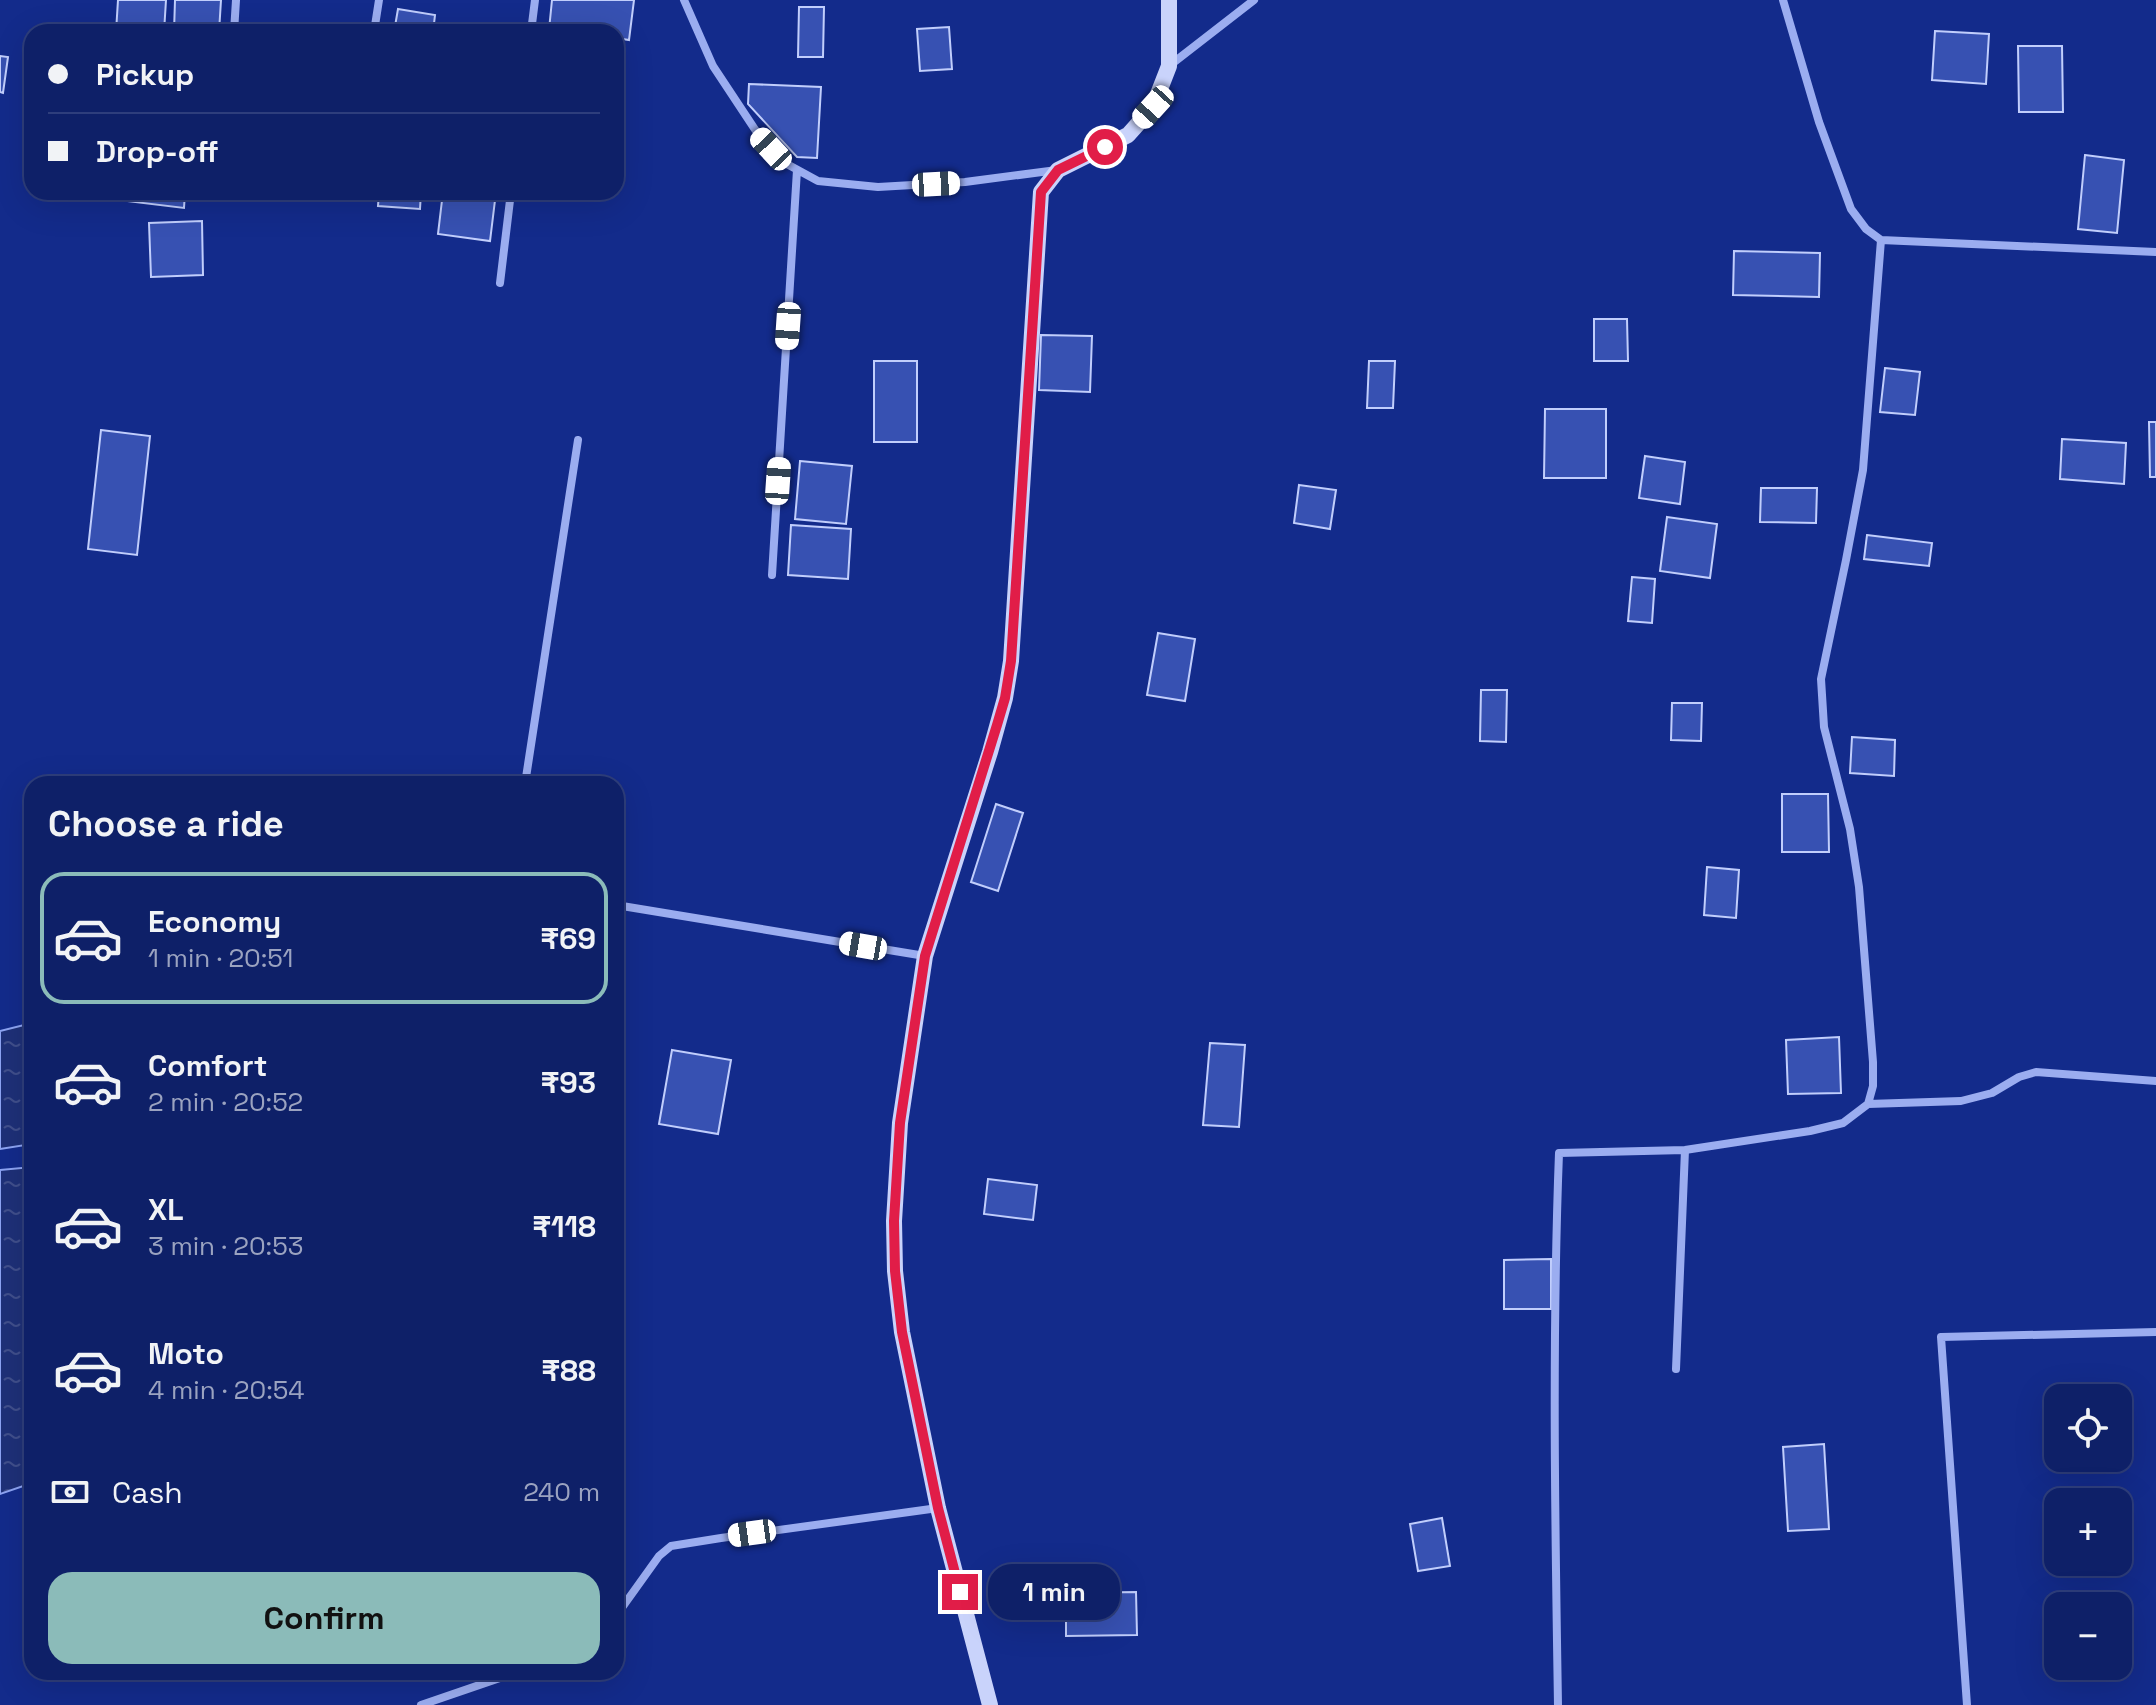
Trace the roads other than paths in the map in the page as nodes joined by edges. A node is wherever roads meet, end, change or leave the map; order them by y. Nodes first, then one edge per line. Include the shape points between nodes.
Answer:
1 (236, 0) edge
2 (379, 0) edge
3 (535, 0) edge
4 (684, 0) edge
5 (1169, 0) edge
6 (1254, 0) edge
7 (1783, 0) edge
8 (234, 24) edge
9 (375, 24) edge
10 (532, 24) edge
11 (1169, 66) junction
12 (797, 170) junction
13 (1058, 170) junction
14 (510, 200) edge
15 (1881, 240) junction
16 (2156, 252) edge
17 (500, 283) dead end
18 (578, 440) dead end
19 (772, 575) dead end
20 (526, 776) edge
21 (624, 906) edge
22 (925, 956) junction
23 (2156, 1081) edge
24 (1868, 1104) junction
25 (1685, 1150) junction
26 (2156, 1332) edge
27 (1676, 1369) dead end
28 (938, 1508) junction
29 (624, 1605) edge
30 (494, 1680) edge
31 (421, 1705) edge
32 (990, 1705) edge
33 (1558, 1705) edge
34 (1967, 1705) edge

1 - 8 street
2 - 9 street
3 - 10 street
4 - 12 street via 713,66 758,134
5 - 11 street
6 - 11 street
7 - 15 street via 1851,209
11 - 13 street via 1153,107 1128,135
12 - 13 street via 818,181 878,187
12 - 19 street
13 - 22 street via 1041,192 1014,639 1005,698
14 - 17 street
15 - 16 street
15 - 24 street via 1863,470 1821,679 1824,727 1859,887 1873,1062
18 - 20 street
21 - 22 street
22 - 28 street via 900,1123 895,1271 902,1332
23 - 24 street via 2036,1072 1961,1101
24 - 25 street via 1843,1123
25 - 27 street
25 - 33 street via 1559,1153 1554,1475
26 - 34 street via 1941,1337
28 - 29 street via 671,1546
28 - 32 street
30 - 31 street

